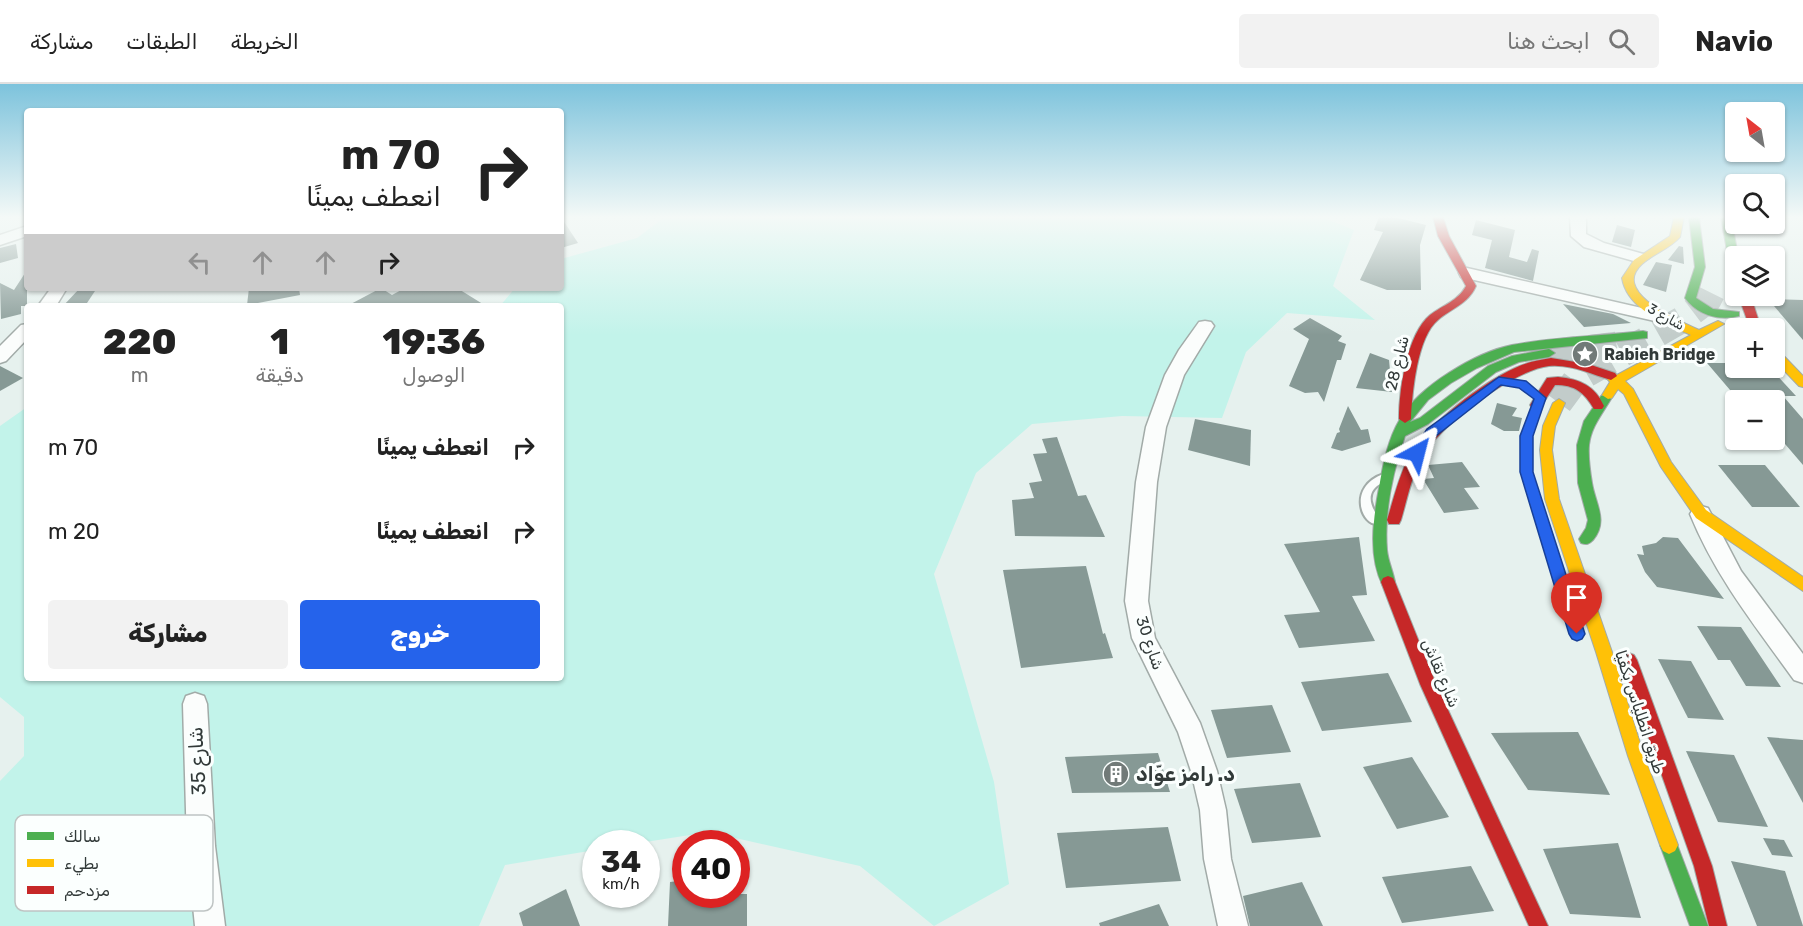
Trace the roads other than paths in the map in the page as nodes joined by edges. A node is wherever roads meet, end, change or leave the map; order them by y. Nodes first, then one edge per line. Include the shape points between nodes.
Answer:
1 (1456, 256) edge
2 (1635, 256) edge
3 (1644, 256) edge
4 (1699, 256) edge
5 (1641, 258) junction
6 (1466, 271) junction
7 (1690, 298) junction
8 (1744, 306) edge
9 (1735, 314) junction
10 (1676, 315) junction
11 (1205, 326) dead end
12 (1724, 327) junction
13 (24, 332) edge
14 (1699, 334) junction
15 (1643, 335) junction
16 (1565, 342) junction
17 (3, 349) edge
18 (1549, 354) tunnel mouth
19 (1416, 358) junction
20 (1574, 364) junction
21 (1785, 364) edge
22 (1463, 373) junction
23 (1618, 380) junction
24 (1499, 381) junction
25 (1551, 381) junction
26 (1803, 383) edge
27 (1531, 390) junction
28 (1558, 403) tunnel mouth
29 (1601, 403) junction
30 (1533, 414) dead end
31 (1641, 418) junction
32 (1405, 419) junction
33 (1399, 433) junction
34 (1701, 514) junction
35 (1578, 517) dead end
36 (1380, 531) junction
37 (1803, 585) edge
38 (1622, 642) dead end
39 (1803, 673) edge
40 (1598, 681) dead end
41 (195, 704) dead end
42 (1636, 756) junction
43 (200, 815) edge
44 (208, 911) edge
45 (210, 926) edge
46 (1233, 926) edge
47 (1539, 926) edge
48 (1699, 926) edge
49 (1718, 926) edge

1 - 6 main road
2 - 5 street
3 - 5 main road, شارع 3
4 - 7 main road via 1700,267
5 - 10 main road, شارع 3 via 1629,271 1628,286 1642,304
6 - 10 street
6 - 19 main road, شارع 28 via 1470,291 1465,299 1428,323 1421,334
7 - 9 main road via 1704,310
7 - 10 main road
8 - 9 main road
9 - 12 main road
10 - 12 main road
10 - 14 main road, شارع 3
10 - 15 main road
11 - 46 street, شارع 30 via 1182,358 1154,430 1136,591 1144,636 1196,744 1213,810 1223,890
12 - 14 main road
13 - 17 street
14 - 23 main road
15 - 16 main road
15 - 20 main road
16 - 20 main road via 1576,351
16 - 22 main road via 1512,349
18 - 33 main road via 1516,359 1492,369 1424,421
19 - 22 main road via 1431,369 1450,375
19 - 32 main road, شارع 28 via 1405,393
20 - 23 main road via 1598,369
20 - 24 main road via 1534,364
20 - 25 main road
21 - 26 main road
22 - 32 main road via 1430,393
23 - 29 main road
23 - 31 main road via 1629,392
24 - 27 main road
24 - 36 main road via 1432,432 1417,453 1392,528 1388,533
25 - 27 main road
25 - 29 main road via 1582,387
27 - 30 main road
28 - 42 main road, طريق انطلياس بكفيّا via 1546,440 1548,484
29 - 31 main road via 1630,408
29 - 35 main road via 1582,437 1584,481 1595,524 1587,544
31 - 34 main road via 1666,464
32 - 33 main road, شارع نقاش
33 - 36 main road, شارع نقاش via 1387,477
34 - 37 main road
34 - 39 street via 1722,559
36 - 47 main road, شارع نقاش via 1380,549 1391,592 1428,684
38 - 49 main road via 1703,866
40 - 42 main road
41 - 43 street, شارع 35
42 - 48 main road, طريق انطلياس بكفيّا
44 - 45 street, شارع 35

